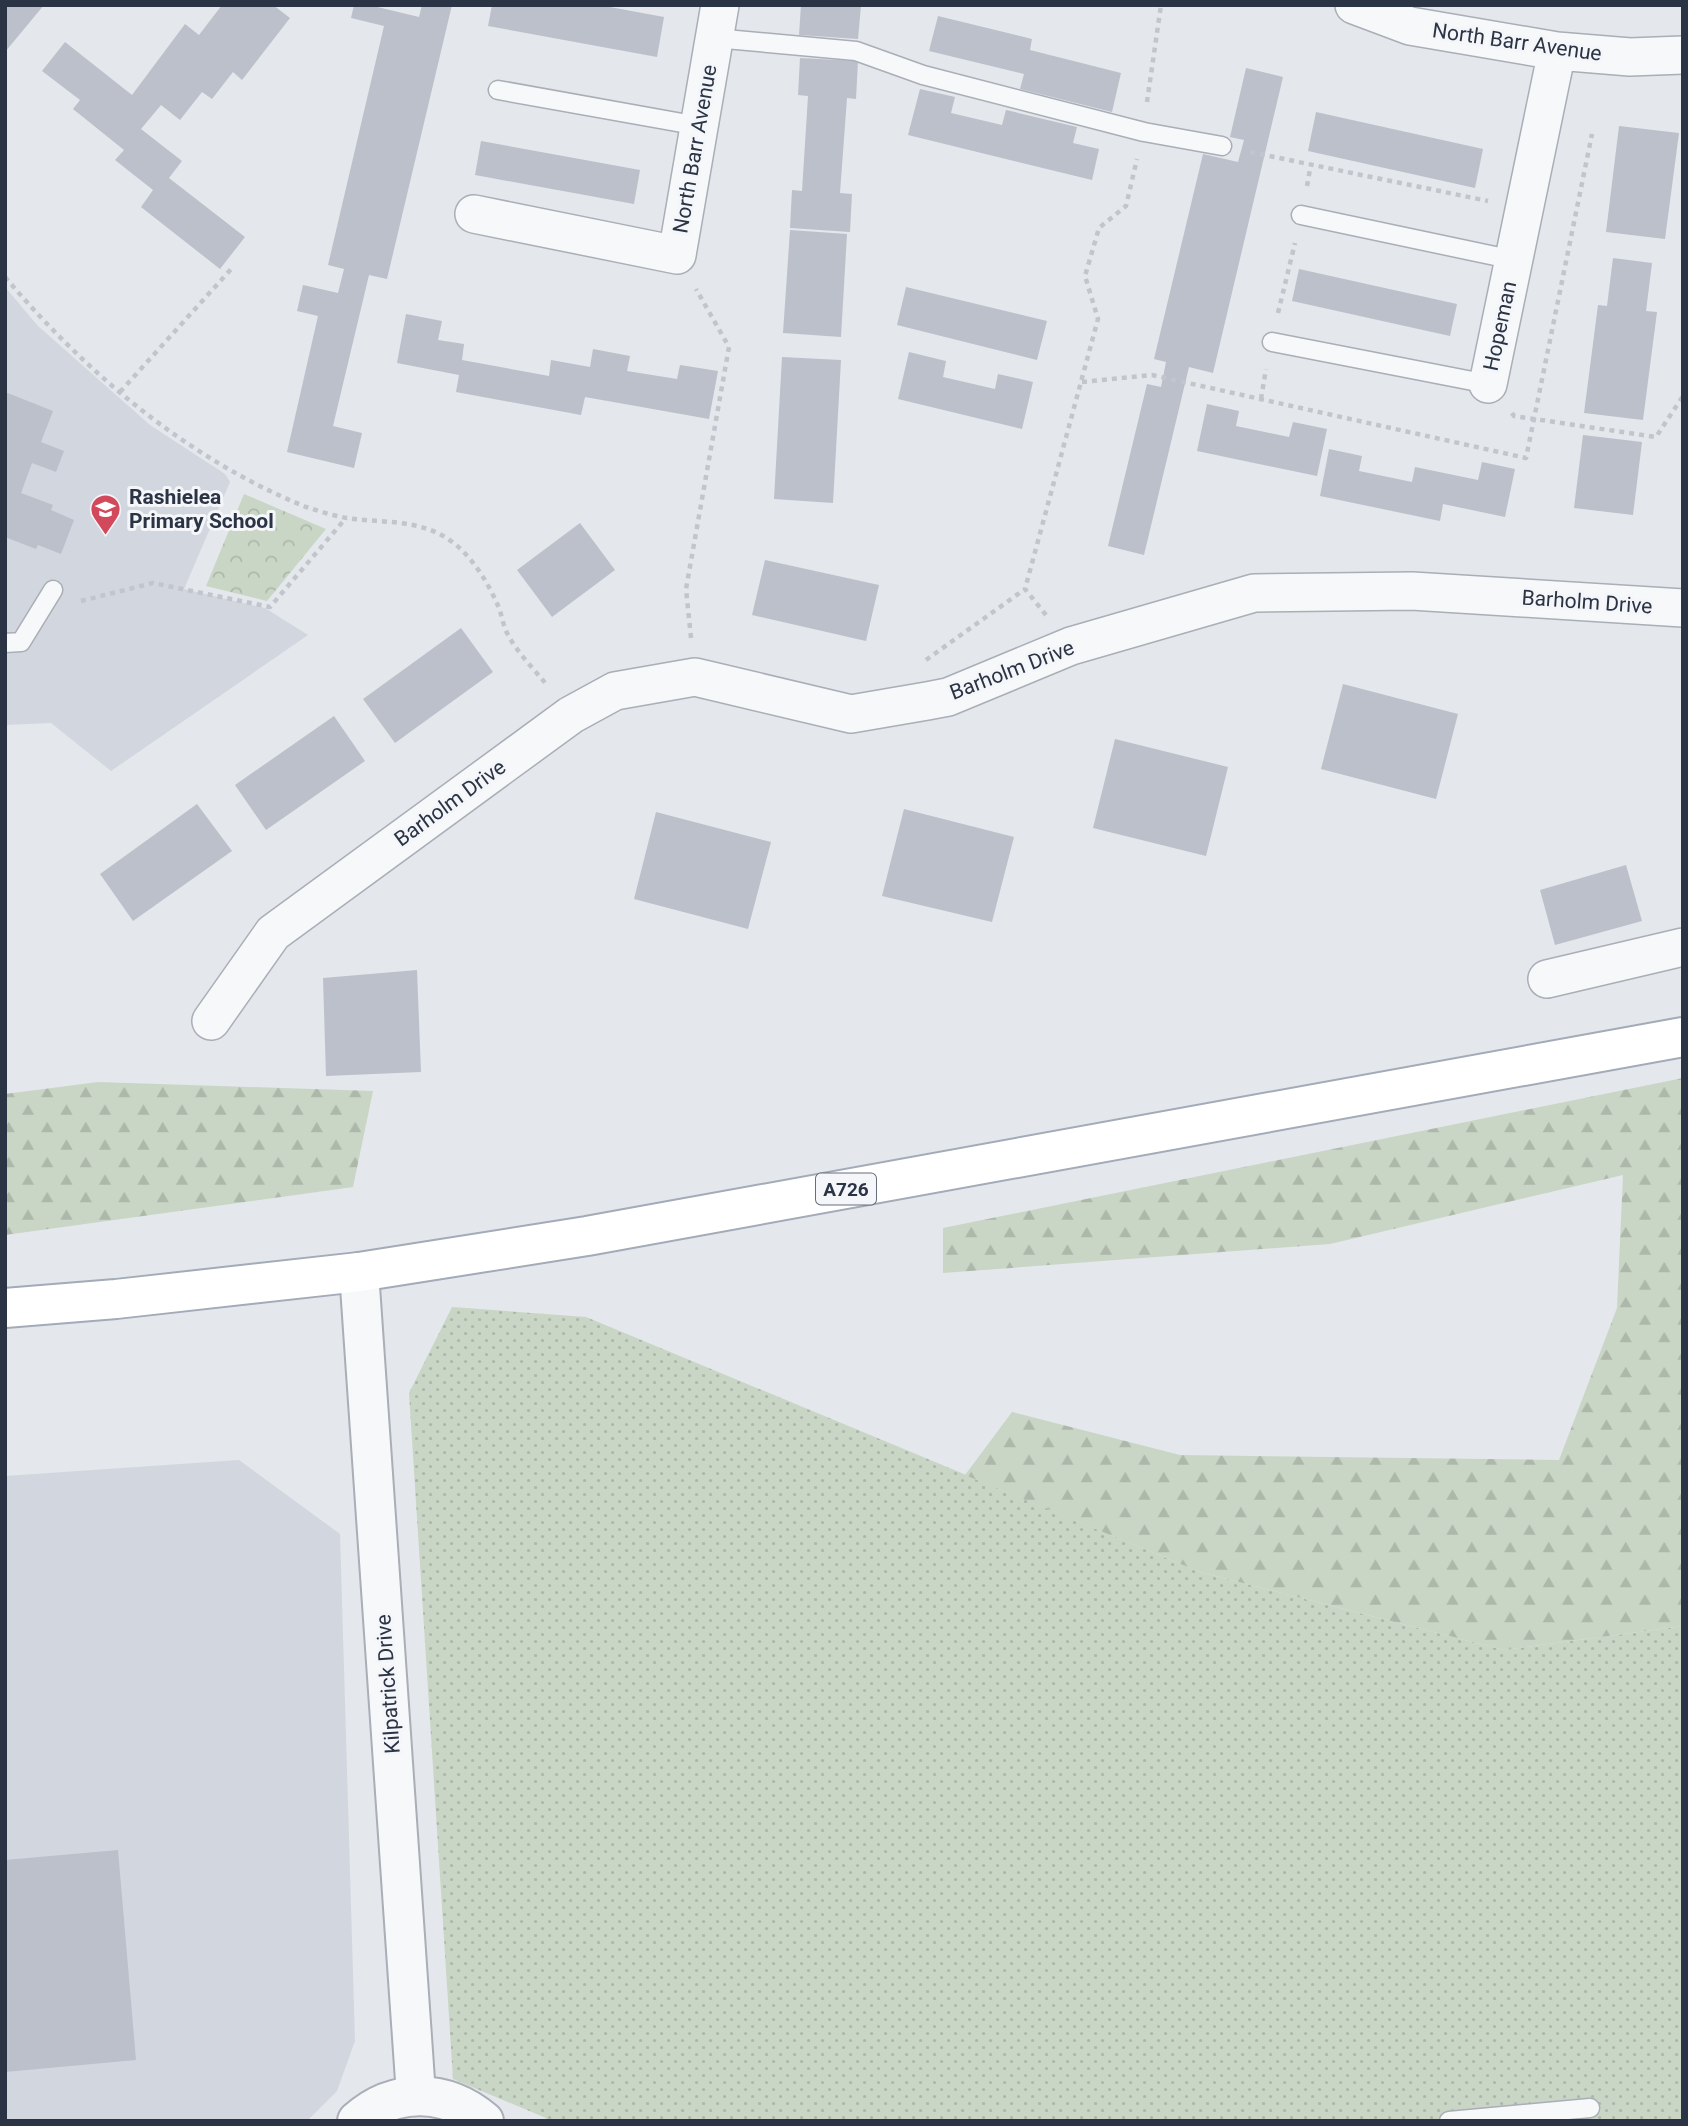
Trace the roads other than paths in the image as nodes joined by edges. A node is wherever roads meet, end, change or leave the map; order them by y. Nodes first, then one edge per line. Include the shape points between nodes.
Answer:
1 (1354, 5) edge
2 (717, 22) edge
3 (1557, 51) junction
4 (1683, 55) edge
5 (498, 90) dead end
6 (699, 126) junction
7 (1222, 146) road end
8 (474, 214) dead end
9 (1301, 215) road end
10 (1514, 260) junction
11 (1272, 342) road end
12 (1488, 384) joint
13 (53, 590) road end
14 (1683, 608) edge
15 (5, 643) edge
16 (1683, 947) edge
17 (1547, 979) dead end
18 (211, 1021) dead end
19 (1683, 1037) edge
20 (359, 1272) junction
21 (5, 1308) edge
22 (416, 2095) junction
23 (1590, 2108) dead end
24 (357, 2121) edge
25 (484, 2121) edge
26 (1449, 2121) edge

1 - 3 street, North Barr Avenue via 1410,26
2 - 6 street, North Barr Avenue
2 - 7 lane via 856,51 923,75 1144,132
3 - 4 street, North Barr Avenue via 1630,57
3 - 10 street, Hopeman
5 - 6 lane
6 - 8 street, North Barr Avenue via 677,255
9 - 10 lane
10 - 12 street, Hopeman
11 - 12 lane, Hopeman
13 - 15 lane via 21,642
14 - 18 street, Barholm Drive via 1412,591 1254,593 1071,646 948,697 851,714 695,677 615,691 571,715 274,933
16 - 17 street
19 - 20 main road, A726 via 587,1236
20 - 21 main road, A726
20 - 22 street, Kilpatrick Drive
22 - 24 street via 390,2100
22 - 25 street via 443,2098 469,2108
23 - 26 lane

